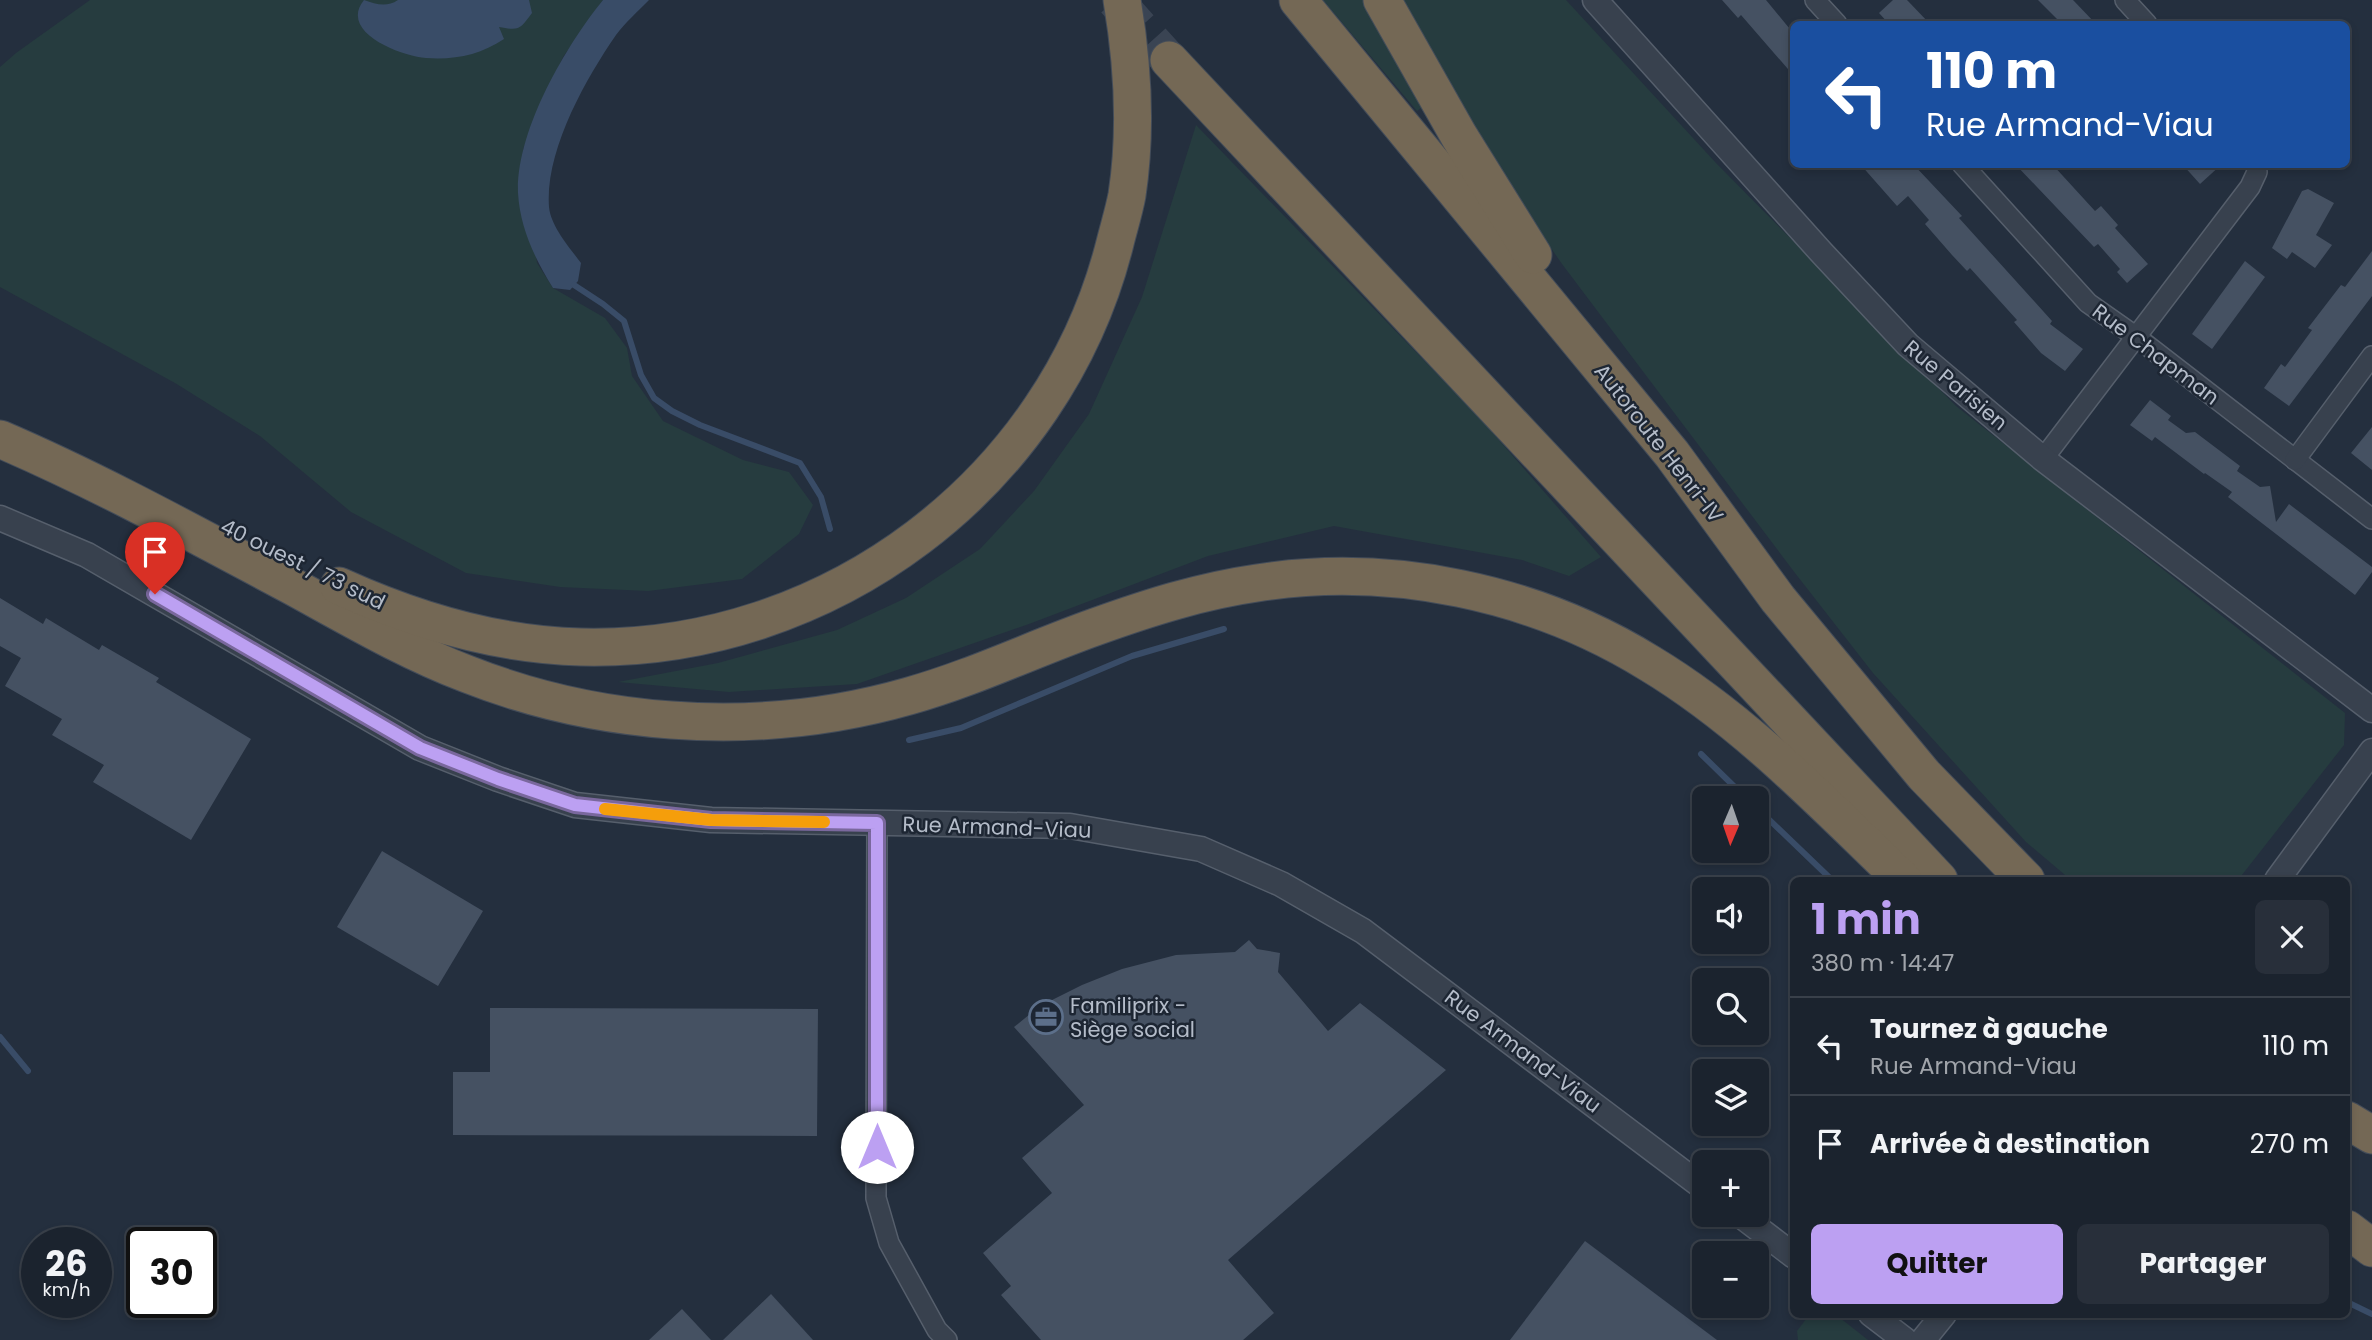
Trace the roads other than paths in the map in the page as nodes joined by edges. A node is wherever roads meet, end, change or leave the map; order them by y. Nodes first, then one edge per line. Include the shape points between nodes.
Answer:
1 (1122, 0) edge
2 (1298, 0) edge
3 (1382, 0) edge
4 (1595, 0) edge
5 (1815, 0) edge
6 (2125, 0) edge
7 (1834, 21) edge
8 (2144, 21) edge
9 (1169, 60) tunnel mouth
10 (1966, 168) edge
11 (2256, 168) edge
12 (2135, 336) junction
13 (2372, 356) edge
14 (0, 415) edge
15 (0, 439) edge
16 (1672, 454) junction
17 (2043, 459) junction
18 (2295, 460) junction
19 (0, 518) edge
20 (2372, 519) edge
21 (2372, 710) edge
22 (2372, 751) edge
23 (877, 823) junction
24 (1900, 877) edge
25 (1936, 877) edge
26 (2023, 877) edge
27 (2279, 877) edge
28 (2350, 1122) edge
29 (2372, 1135) edge
30 (1692, 1179) edge
31 (1756, 1227) edge
32 (2350, 1231) edge
33 (2350, 1241) edge
34 (2372, 1248) edge
35 (1790, 1253) edge
36 (2372, 1254) edge
37 (1876, 1318) edge
38 (1941, 1318) edge
39 (947, 1340) edge
40 (1905, 1340) edge
41 (1923, 1340) edge

1 - 14 highway, 40 ouest / 73 sud via 1134,100 1126,197 1097,302 1076,351 1010,452 970,495 909,545 853,580 794,608 695,636 626,646 536,644 455,628 376,603 84,453
2 - 16 highway, Autoroute Henri-IV
3 - 16 highway via 1522,238
4 - 17 street, Rue Parisien via 1908,345
5 - 7 street
6 - 8 street
9 - 25 highway
10 - 12 street, Rue Chapman via 2088,303
11 - 12 street via 2250,187
12 - 17 street
12 - 18 street, Rue Chapman
13 - 18 street
15 - 24 highway via 83,475 465,674 542,699 623,716 726,722 796,719 850,710 962,678 1152,607 1262,582 1413,580 1465,590 1516,602 1648,662 1762,747
16 - 26 highway, Autoroute Henri-IV via 1778,600 1924,775
17 - 21 street, Rue Parisien
18 - 20 street, Rue Chapman
19 - 23 street, Rue Armand-Viau via 88,555 420,748 498,779 575,805 639,813 711,820
22 - 27 street
23 - 30 street, Rue Armand-Viau via 1070,826 1201,849 1282,884 1363,931
23 - 39 street via 876,1198 888,1243
28 - 29 highway
31 - 35 street
32 - 34 highway
33 - 36 highway
37 - 40 street
38 - 41 street

